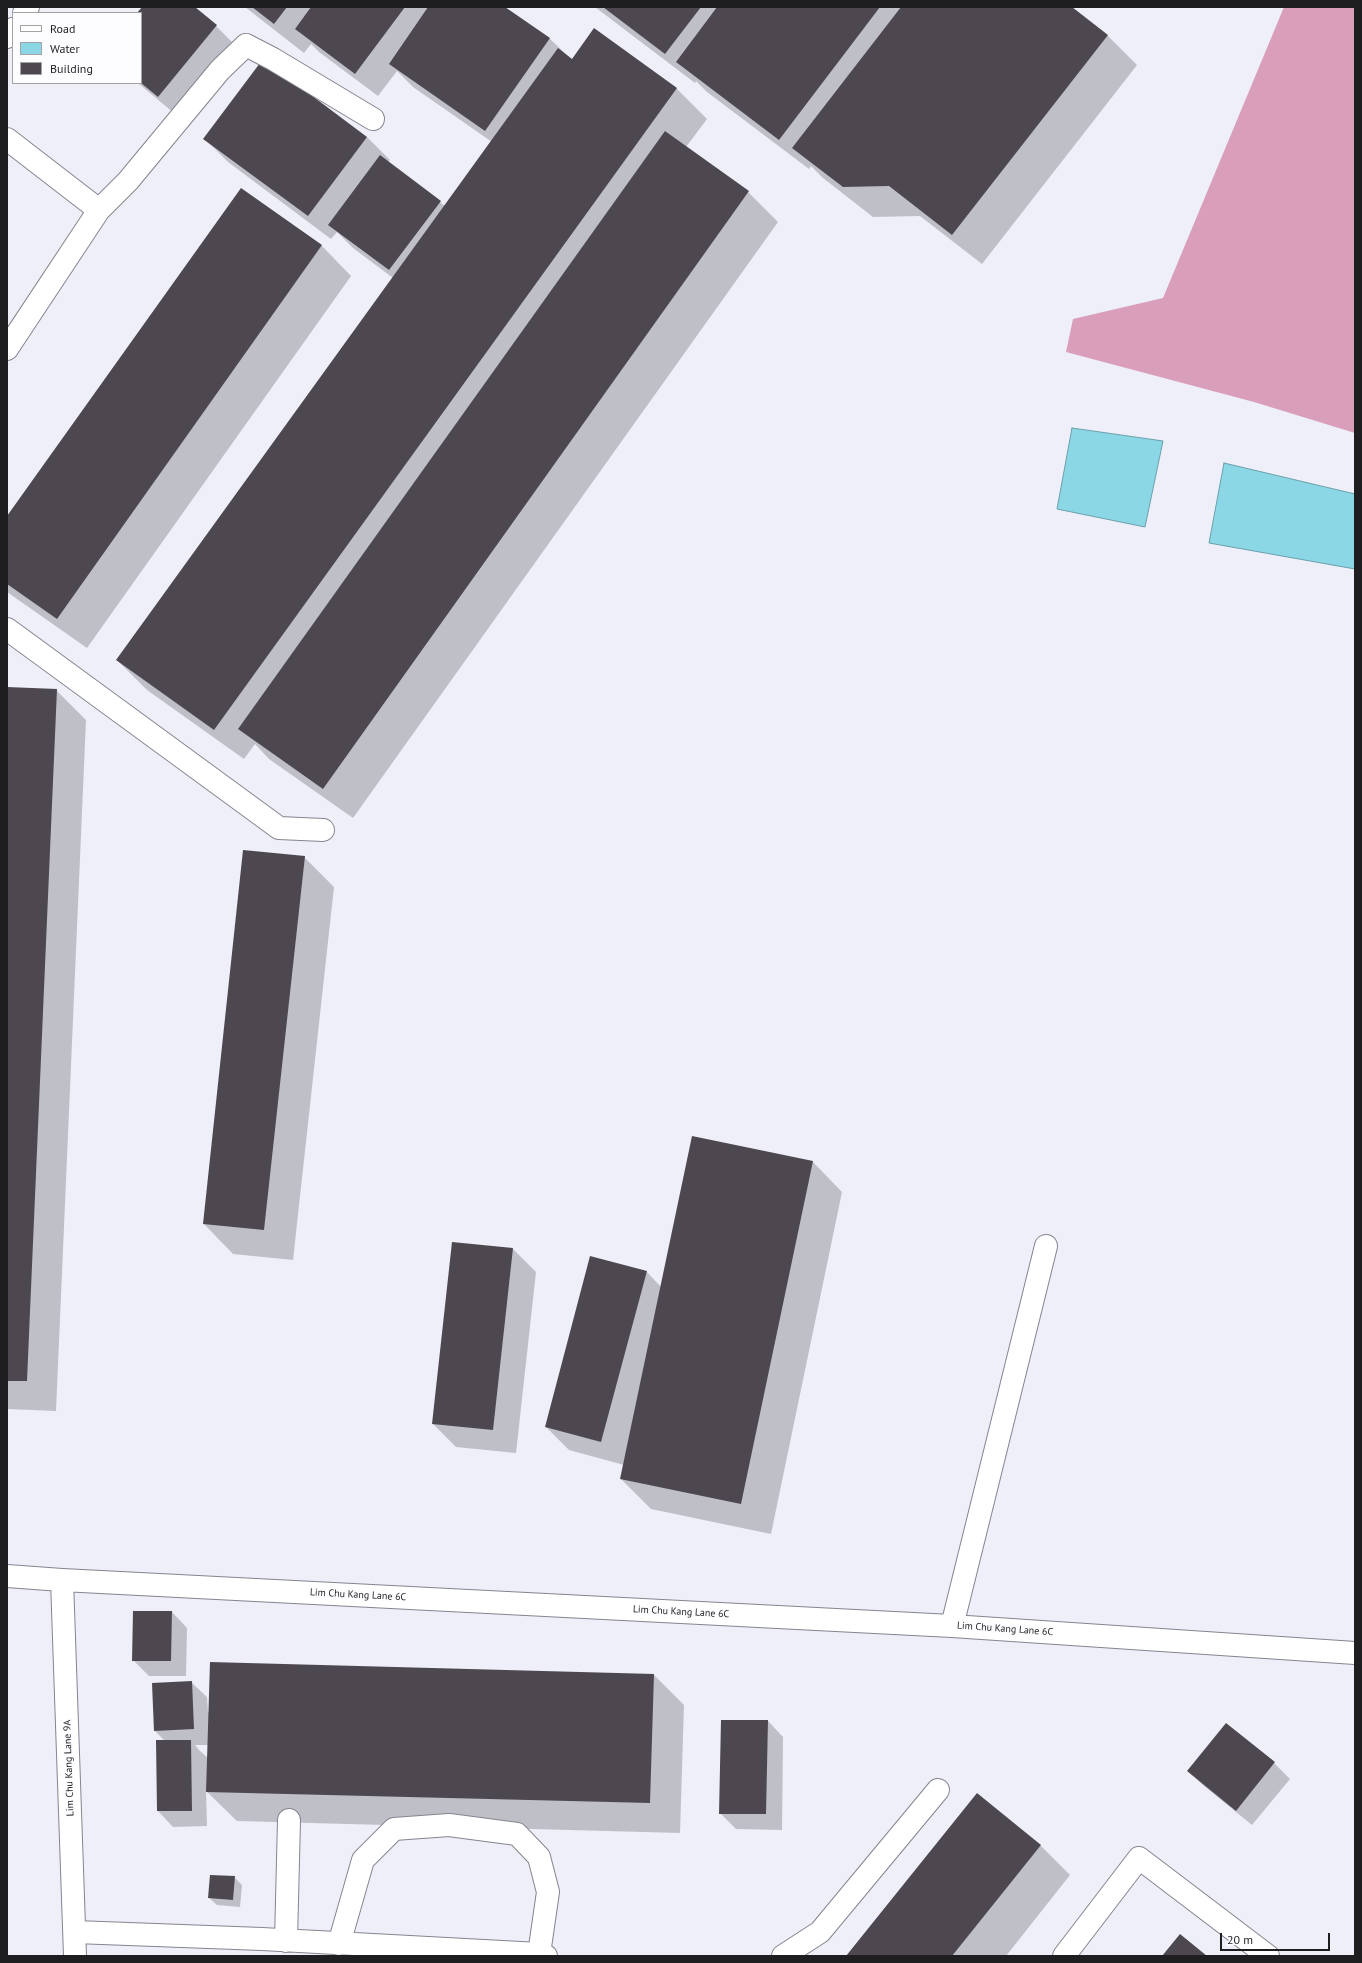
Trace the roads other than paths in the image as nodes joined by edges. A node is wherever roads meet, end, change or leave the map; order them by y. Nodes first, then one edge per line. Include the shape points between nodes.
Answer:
1 (372, 119) dead end
2 (7, 139) edge
3 (99, 210) junction
4 (7, 349) edge
5 (7, 629) edge
6 (323, 830) dead end
7 (1046, 1246) dead end
8 (7, 1576) edge
9 (62, 1580) junction
10 (952, 1626) junction
11 (1355, 1653) edge
12 (938, 1790) dead end
13 (288, 1820) dead end
14 (75, 1932) junction
15 (262, 1939) junction
16 (286, 1941) junction
17 (339, 1944) junction
18 (542, 1955) edge
19 (76, 1956) edge
20 (243, 1956) edge
21 (784, 1956) edge
22 (1064, 1956) edge
23 (1268, 1956) edge

1 - 3 street via 246,45 220,70 128,181
2 - 3 street
3 - 4 street
5 - 6 street via 279,828
7 - 10 street
8 - 9 street, Lim Chu Kang Lane 6C
9 - 10 street, Lim Chu Kang Lane 6C
9 - 14 street, Lim Chu Kang Lane 9A
10 - 11 street, Lim Chu Kang Lane 6C
12 - 21 street via 820,1932
13 - 16 street
14 - 15 street
14 - 19 street, Lim Chu Kang Lane 9A
15 - 16 street
15 - 20 street
16 - 17 street
17 - 18 street
17 - 18 street via 363,1860 394,1829 450,1825 517,1834 539,1857 548,1892
22 - 23 street via 1139,1858

